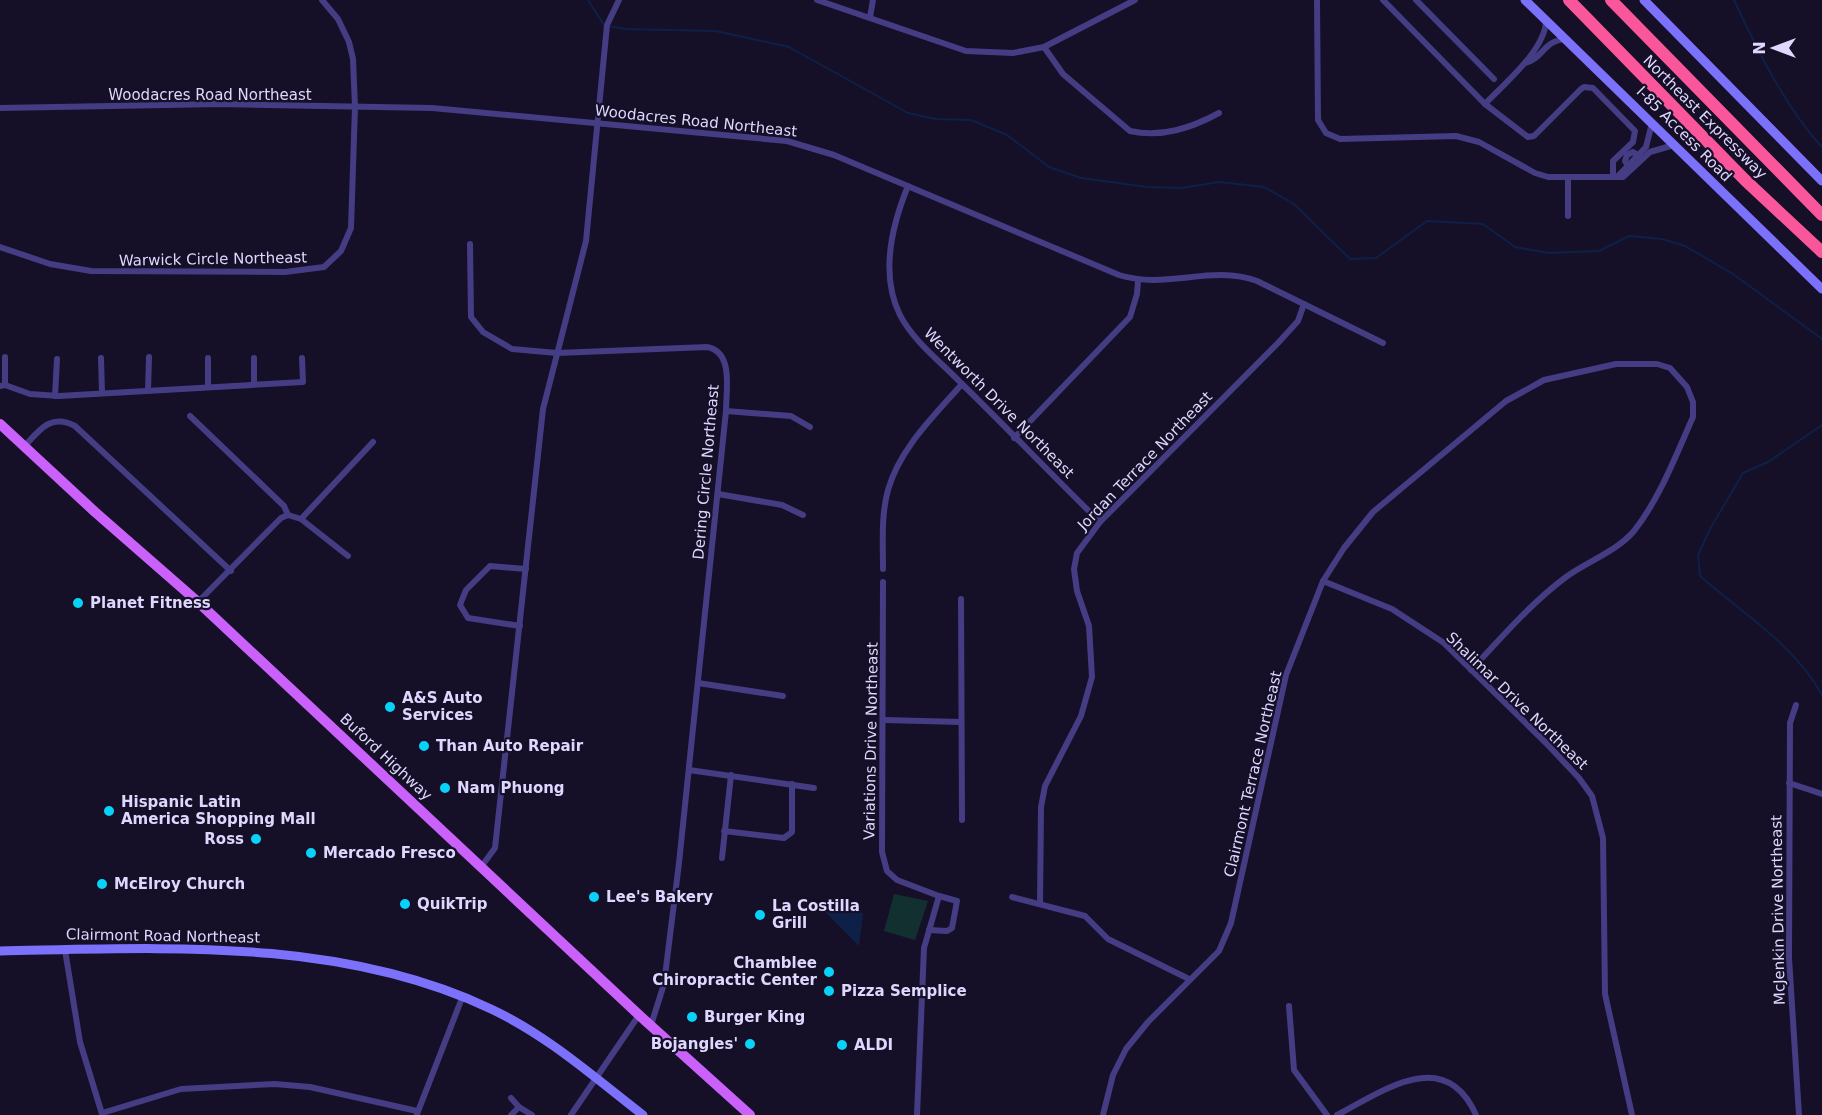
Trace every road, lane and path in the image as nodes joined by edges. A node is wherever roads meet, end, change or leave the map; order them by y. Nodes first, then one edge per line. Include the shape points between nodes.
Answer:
1 (322, 0) edge
2 (619, 0) edge
3 (816, 0) edge
4 (873, 0) edge
5 (1135, 0) edge
6 (1317, 0) edge
7 (1383, 0) edge
8 (1416, 0) edge
9 (1525, 0) edge
10 (1569, 0) edge
11 (1611, 0) edge
12 (1644, 0) edge
13 (870, 17) junction
14 (1546, 21) junction
15 (1565, 39) junction
16 (1044, 47) junction
17 (1538, 50) junction
18 (1494, 79) dead end
19 (1485, 104) junction
20 (356, 107) junction
21 (0, 108) edge
22 (1219, 113) dead end
23 (598, 123) junction
24 (1652, 123) junction
25 (1674, 145) junction
26 (1640, 158) junction
27 (1616, 176) junction
28 (1568, 177) junction
29 (1822, 181) edge
30 (908, 186) junction
31 (1822, 215) edge
32 (1568, 216) dead end
33 (470, 244) dead end
34 (0, 247) edge
35 (1822, 252) edge
36 (1138, 281) junction
37 (1821, 288) edge
38 (1304, 304) junction
39 (1383, 343) dead end
40 (557, 352) junction
41 (5, 357) dead end
42 (149, 357) dead end
43 (102, 358) dead end
44 (208, 358) dead end
45 (254, 358) dead end
46 (302, 358) dead end
47 (57, 359) dead end
48 (254, 384) junction
49 (962, 384) junction
50 (3, 386) edge
51 (208, 387) junction
52 (148, 391) junction
53 (102, 392) junction
54 (55, 396) junction
55 (726, 411) junction
56 (190, 416) dead end
57 (0, 424) edge
58 (810, 427) dead end
59 (1014, 438) junction
60 (373, 442) dead end
61 (24, 447) junction
62 (718, 494) junction
63 (288, 515) junction
64 (803, 515) dead end
65 (301, 519) junction
66 (1100, 522) junction
67 (348, 556) dead end
68 (526, 569) junction
69 (883, 569) dead end
70 (231, 572) junction
71 (1323, 581) junction
72 (883, 582) dead end
73 (961, 599) dead end
74 (198, 602) junction
75 (520, 626) junction
76 (1472, 670) junction
77 (698, 683) junction
78 (783, 696) dead end
79 (1796, 705) dead end
80 (884, 720) junction
81 (961, 722) junction
82 (689, 770) junction
83 (731, 776) junction
84 (1789, 783) junction
85 (792, 784) junction
86 (814, 788) dead end
87 (1822, 794) edge
88 (962, 820) dead end
89 (724, 831) junction
90 (722, 858) dead end
91 (481, 867) junction
92 (939, 896) junction
93 (1012, 897) dead end
94 (1040, 903) junction
95 (929, 930) junction
96 (65, 950) junction
97 (0, 951) edge
98 (1189, 979) junction
99 (462, 998) junction
100 (1289, 1006) dead end
101 (639, 1015) junction
102 (651, 1025) junction
103 (596, 1079) junction
104 (511, 1098) dead end
105 (519, 1107) junction
106 (417, 1113) edge
107 (102, 1114) edge
108 (511, 1115) edge
109 (532, 1115) edge
110 (571, 1115) edge
111 (643, 1115) edge
112 (750, 1115) edge
113 (917, 1115) edge
114 (1103, 1115) edge
115 (1327, 1115) edge
116 (1336, 1115) edge
117 (1476, 1115) edge
118 (1632, 1115) edge
119 (1799, 1115) edge

1 - 20 street, Warwick Circle Northeast via 338,19 349,42
2 - 23 street via 606,25
3 - 13 street
4 - 13 street
5 - 16 street
6 - 28 street via 1318,120 1326,133 1340,139 1456,136 1479,142 1548,177
7 - 19 street
8 - 18 street
9 - 14 main road, I-85 Access Road
10 - 35 highway, Northeast Expressway via 1745,180
11 - 31 highway, Northeast Expressway
12 - 29 main road
13 - 16 street via 966,51 1013,53
14 - 15 main road, I-85 Access Road
14 - 17 street
15 - 17 street via 1552,41
15 - 24 main road, I-85 Access Road
16 - 22 street via 1063,74 1130,131 1174,132
17 - 19 street
19 - 27 street via 1528,137 1534,136 1581,89 1593,88 1635,131 1633,142 1613,161
20 - 21 street, Woodacres Road Northeast via 220,104
20 - 23 street, Woodacres Road Northeast via 432,108
20 - 34 street, Warwick Circle Northeast via 351,228 341,251 324,267 279,273 91,271 50,264
23 - 30 street, Woodacres Road Northeast via 812,146
23 - 40 street via 586,242
24 - 25 main road, I-85 Access Road
24 - 26 street
25 - 26 street via 1657,148
25 - 37 main road, I-85 Access Road
26 - 27 street via 1623,177
27 - 28 street
28 - 32 street
30 - 36 street, Woodacres Road Northeast
30 - 49 street, Wentworth Drive Northeast via 894,224 891,281 895,298 911,331
33 - 40 street, Dering Circle Northeast via 470,306 476,325 512,350
36 - 38 street, Woodacres Road Northeast via 1237,274
36 - 59 street via 1131,317
38 - 39 street, Woodacres Road Northeast
38 - 66 street, Jordan Terrace Northeast via 1298,321 1278,343
40 - 55 street, Dering Circle Northeast via 713,348 724,358
40 - 68 street via 543,409
41 - 50 street
42 - 52 street
43 - 53 street
44 - 51 street
45 - 48 street
46 - 48 street via 303,382
47 - 54 street
48 - 51 street
49 - 59 street, Wentworth Drive Northeast
49 - 69 street via 918,434 899,463 888,490
50 - 54 street
51 - 52 street
52 - 53 street
53 - 54 street
55 - 58 street via 791,416
55 - 62 street, Dering Circle Northeast
56 - 63 street via 284,506
57 - 61 main road, Buford Highway
59 - 66 street, Wentworth Drive Northeast
60 - 65 street
61 - 70 street via 49,422 64,420 75,426
61 - 74 main road, Buford Highway
62 - 64 street via 782,505
62 - 77 street, Dering Circle Northeast
63 - 65 street
63 - 70 street
65 - 67 street
66 - 94 street, Jordan Terrace Northeast via 1077,553 1074,569 1089,626 1092,677 1082,717 1045,786 1041,807
68 - 75 street
68 - 75 street via 490,566 466,590 460,605 468,618
70 - 74 street via 216,581
71 - 76 street, Shalimar Drive Northeast via 1392,609 1444,643
71 - 76 street, Clairmont Terrace Northeast via 1373,512 1506,401 1544,380 1616,364 1657,364 1670,368 1687,387 1693,417 1646,513 1618,546 1566,577 1523,615
71 - 98 street, Clairmont Terrace Northeast via 1286,675 1231,923 1219,951
72 - 80 street, Variations Drive Northeast
73 - 81 street
74 - 91 main road, Buford Highway
75 - 91 street via 495,848
76 - 118 street, Shalimar Drive Northeast via 1592,796 1604,838 1605,994
77 - 78 street
77 - 82 street, Dering Circle Northeast
79 - 84 street, McJenkin Drive Northeast via 1790,723
80 - 81 street
80 - 92 street, Variations Drive Northeast via 881,836 887,871 897,880
81 - 88 street
82 - 83 street
82 - 102 street, Dering Circle Northeast via 664,984
83 - 85 street
83 - 89 street
84 - 87 street
84 - 119 street, McJenkin Drive Northeast via 1789,958
85 - 86 street
85 - 89 street via 792,832 784,838
89 - 90 street
91 - 101 main road, Buford Highway
92 - 95 street
92 - 95 street via 957,901 952,928
93 - 94 street
94 - 98 street via 1086,916 1108,939
95 - 113 street via 920,1000
96 - 97 main road, Clairmont Road Northeast
96 - 99 main road, Clairmont Road Northeast via 271,953 395,975
96 - 107 street via 76,1024
98 - 114 street, Clairmont Terrace Northeast via 1126,1049 1113,1075
99 - 103 main road, Clairmont Road Northeast via 508,1018
99 - 106 street
100 - 115 street via 1294,1070
101 - 102 main road, Buford Highway
101 - 103 street
102 - 112 main road, Buford Highway
103 - 110 street
103 - 111 main road, Clairmont Road Northeast
104 - 105 street
105 - 108 street
105 - 109 street
106 - 107 street via 310,1087 274,1084 181,1089
116 - 117 street via 1424,1076 1447,1080 1472,1105

